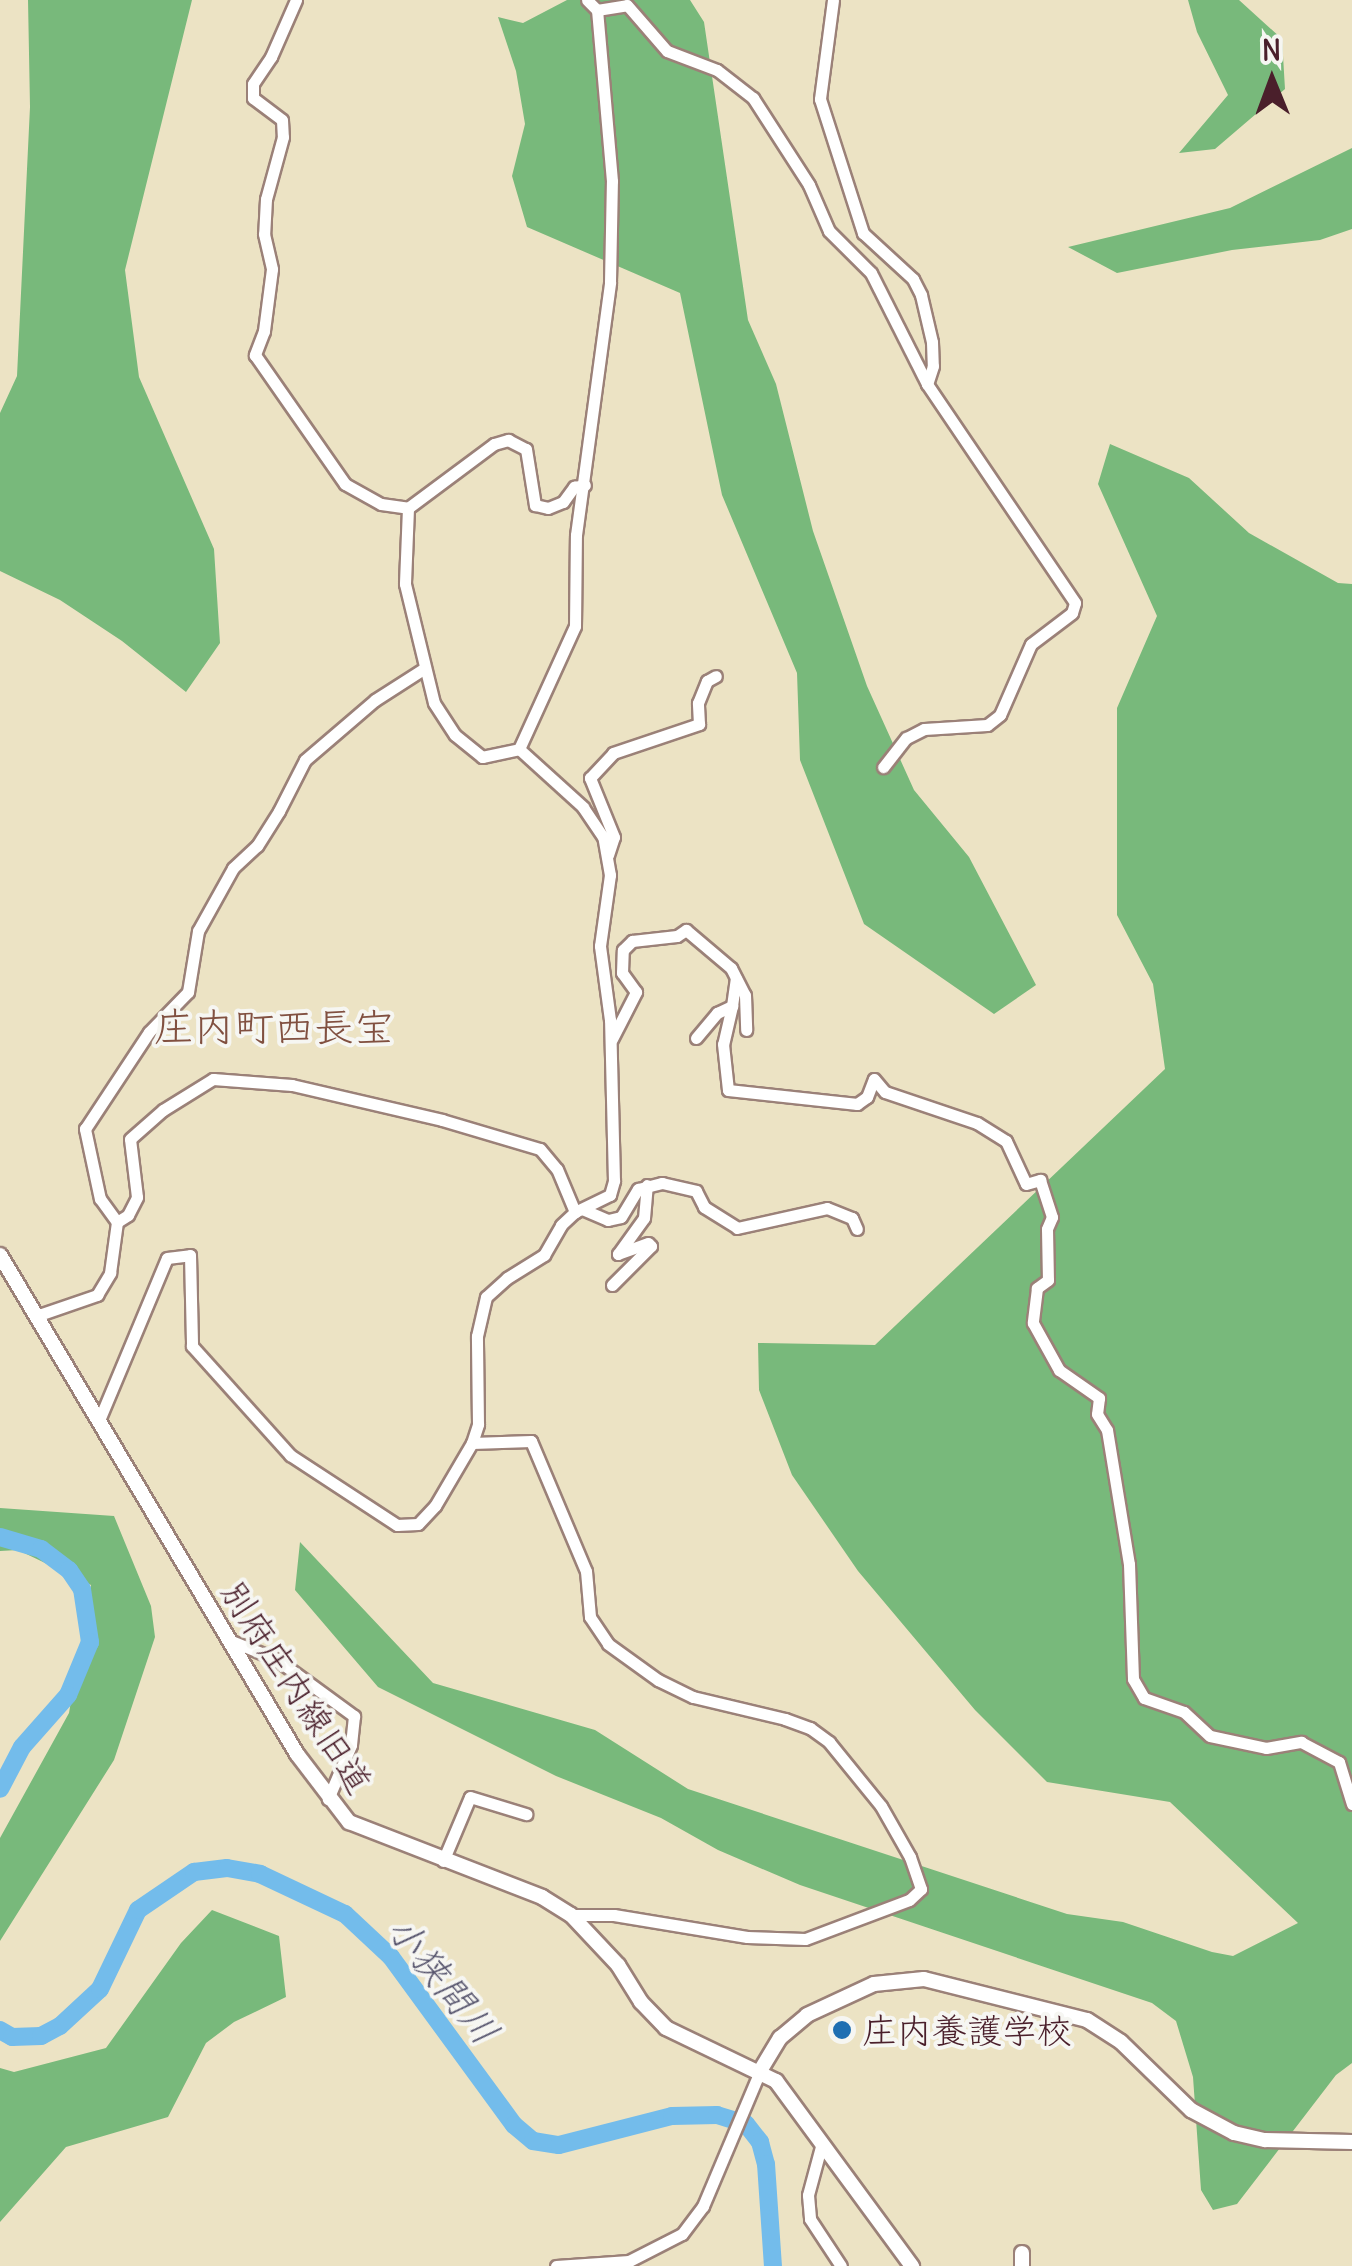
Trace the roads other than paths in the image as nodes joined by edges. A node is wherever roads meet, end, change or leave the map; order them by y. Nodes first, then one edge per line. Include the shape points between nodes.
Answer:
1 (296, 0) edge
2 (586, 0) edge
3 (832, 0) edge
4 (597, 10) junction
5 (927, 384) junction
6 (585, 485) junction
7 (408, 508) junction
8 (425, 668) junction
9 (716, 676) dead end
10 (519, 749) junction
11 (883, 766) dead end
12 (607, 860) junction
13 (736, 978) junction
14 (732, 1006) junction
15 (746, 1030) dead end
16 (696, 1038) dead end
17 (608, 1048) junction
18 (647, 1185) junction
19 (578, 1210) junction
20 (117, 1222) junction
21 (856, 1228) dead end
22 (0, 1255) edge
23 (612, 1285) dead end
24 (36, 1316) junction
25 (100, 1418) junction
26 (472, 1443) junction
27 (228, 1640) junction
28 (328, 1799) junction
29 (1352, 1804) edge
30 (526, 1814) dead end
31 (443, 1861) junction
32 (571, 1915) junction
33 (760, 2071) junction
34 (1352, 2142) edge
35 (822, 2143) junction
36 (556, 2266) edge
37 (841, 2266) edge
38 (912, 2266) edge

1 - 7 street via 252,84 254,98 282,120 283,138 266,199 272,269 256,355 346,484 381,504
2 - 4 street
3 - 5 street via 820,99 862,233 913,279 922,296 932,342
4 - 5 street via 627,5 667,51 717,70 753,98 809,185 829,232 879,285
4 - 6 street via 612,181 610,282
5 - 11 street via 1075,603 1072,613 1032,644 1000,715 988,725 924,730 906,738
6 - 7 street via 574,487 563,502 535,505 526,450 508,440
6 - 10 street via 576,535 575,626
7 - 8 street via 405,584
8 - 10 street via 434,703 454,735 482,758
8 - 20 street via 375,700 305,760 198,932 188,992 149,1032 85,1128 96,1184
9 - 12 street via 698,702 699,724 613,752 590,778 614,837
10 - 12 street via 583,807 603,837
12 - 17 street via 600,946
13 - 14 street
13 - 15 street via 746,994
13 - 17 street via 686,930 632,940 621,963 636,992
14 - 16 street
14 - 29 street via 722,1044 728,1090 857,1104 874,1079 885,1092 977,1123 1006,1140 1026,1184 1040,1180 1052,1218 1048,1280 1037,1288 1032,1322 1059,1370 1099,1398 1129,1564 1134,1679 1144,1698 1184,1712 1210,1736 1266,1748 1301,1742 1338,1762
17 - 19 street via 614,1181 610,1196
18 - 19 street via 621,1217 608,1220
18 - 21 street via 696,1192 704,1207 737,1228 827,1208 852,1218
18 - 23 street via 644,1218 618,1254 652,1246
19 - 20 street via 540,1149 341,1096 225,1077 163,1110 130,1139 136,1197
19 - 26 street via 544,1255 486,1297 479,1314
20 - 24 street via 110,1273 97,1295
22 - 24 street, 別府庄内線旧道
24 - 25 street, 別府庄内線旧道
25 - 26 street via 167,1258 190,1255 192,1346 290,1455 372,1512 398,1524 418,1524
25 - 27 street, 別府庄内線旧道
26 - 32 street via 531,1442 586,1571 590,1616 608,1644 694,1697 784,1719 830,1742 880,1806 921,1888 909,1900 805,1939
27 - 28 street, 別府庄内線旧道
27 - 28 street via 276,1659 354,1716 351,1745
28 - 31 street, 別府庄内線旧道 via 349,1822
30 - 31 street via 470,1797
31 - 32 street, 別府庄内線旧道 via 542,1897
32 - 33 street, 別府庄内線旧道 via 666,2028
33 - 34 street via 780,2038 818,2008 874,1984 924,1979 1087,2020 1192,2110 1234,2134
33 - 35 street, 別府庄内線旧道 via 782,2087
33 - 36 street via 703,2206 682,2234 629,2261
35 - 37 street via 808,2195 810,2218
35 - 38 street, 別府庄内線旧道

